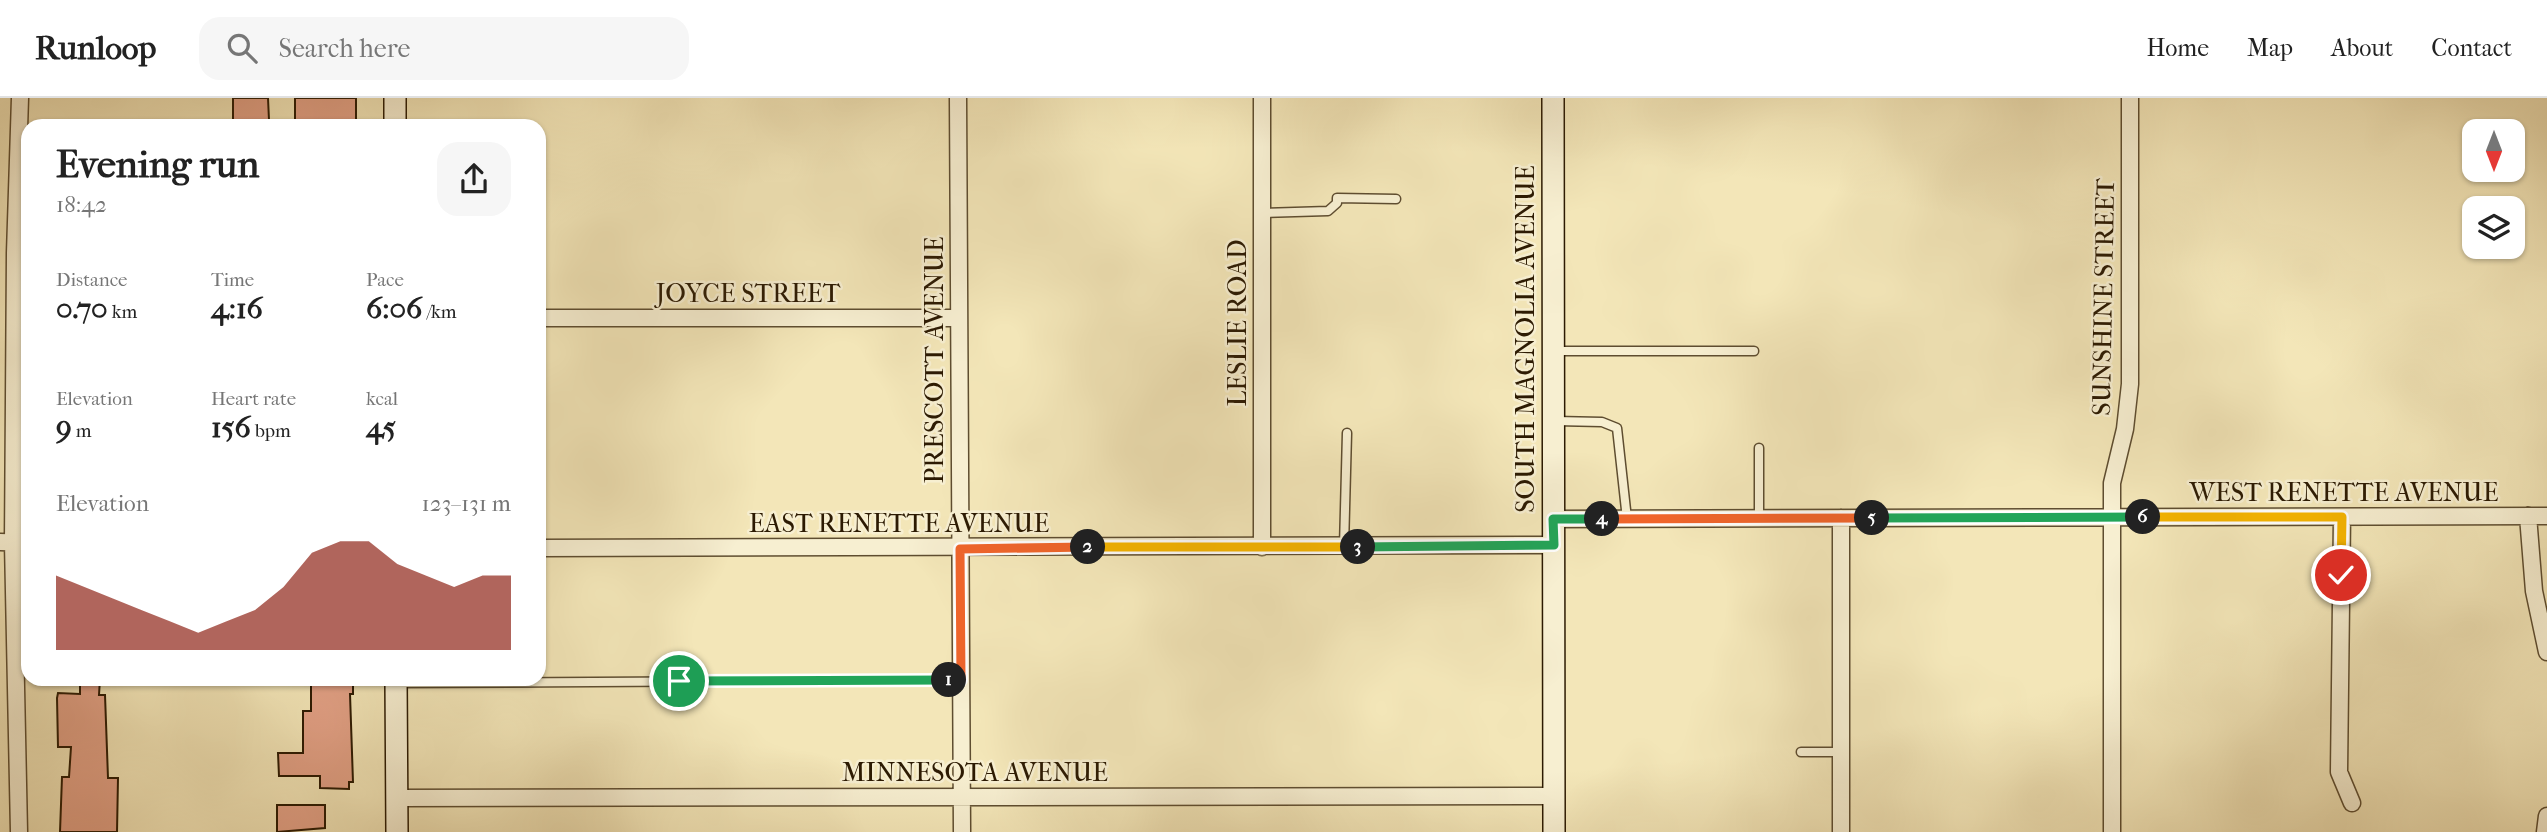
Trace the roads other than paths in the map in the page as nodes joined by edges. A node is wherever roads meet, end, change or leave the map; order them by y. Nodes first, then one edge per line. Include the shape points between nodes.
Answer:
1 (20, 98) edge
2 (395, 98) edge
3 (958, 98) edge
4 (1262, 98) edge
5 (1553, 98) edge
6 (2130, 98) edge
7 (24, 119) edge
8 (395, 119) edge
9 (21, 177) edge
10 (1395, 199) dead end
11 (1262, 213) junction
12 (546, 318) edge
13 (958, 318) junction
14 (1553, 351) junction
15 (1754, 351) dead end
16 (1553, 421) junction
17 (1347, 433) dead end
18 (1759, 447) dead end
19 (2528, 516) junction
20 (2547, 516) edge
21 (2112, 517) junction
22 (2342, 517) junction
23 (1759, 518) junction
24 (1841, 518) junction
25 (1553, 519) junction
26 (1627, 519) junction
27 (14, 543) edge
28 (1554, 545) junction
29 (1262, 547) junction
30 (1344, 547) junction
31 (546, 548) edge
32 (960, 549) junction
33 (2547, 652) edge
34 (961, 680) junction
35 (546, 681) edge
36 (396, 686) edge
37 (1801, 752) dead end
38 (1840, 752) junction
39 (962, 796) junction
40 (1553, 796) junction
41 (397, 798) junction
42 (2352, 803) dead end
43 (2547, 816) edge
44 (19, 832) edge
45 (397, 832) edge
46 (962, 832) edge
47 (1554, 832) edge
48 (1841, 832) edge
49 (2112, 832) edge
50 (2545, 832) edge

1 - 7 street
2 - 8 main road
3 - 13 street, PRESCOTT AVENUE
4 - 11 street, LESLIE ROAD
5 - 14 main road, SOUTH MAGNOLIA AVENUE
6 - 21 street, SUNSHINE STREET via 2130,384 2126,429 2112,484
9 - 27 street via 15,253
10 - 11 lane via 1337,198 1328,211
11 - 29 street, LESLIE ROAD
12 - 13 street, JOYCE STREET
13 - 32 street, PRESCOTT AVENUE
14 - 15 lane
14 - 16 main road, SOUTH MAGNOLIA AVENUE
16 - 25 main road, SOUTH MAGNOLIA AVENUE
16 - 26 lane via 1602,422 1618,428
17 - 30 lane
18 - 23 lane
19 - 20 street, WEST RENETTE AVENUE
19 - 22 street, WEST RENETTE AVENUE
19 - 33 street via 2534,591
21 - 22 street, WEST RENETTE AVENUE
21 - 24 street, WEST RENETTE AVENUE
21 - 49 street, SUNSHINE STREET
22 - 42 street via 2339,772
23 - 24 street, WEST RENETTE AVENUE
23 - 26 street, WEST RENETTE AVENUE
24 - 38 street
25 - 26 street, WEST RENETTE AVENUE
25 - 28 main road, SOUTH MAGNOLIA AVENUE
27 - 44 street
28 - 30 street, EAST RENETTE AVENUE
28 - 40 main road, SOUTH MAGNOLIA AVENUE
29 - 30 street, EAST RENETTE AVENUE
29 - 32 street, EAST RENETTE AVENUE
31 - 32 street, EAST RENETTE AVENUE
32 - 34 street, PRESCOTT AVENUE
34 - 35 lane
34 - 39 street, PRESCOTT AVENUE
36 - 41 main road
37 - 38 lane
38 - 48 street
39 - 40 street, MINNESOTA AVENUE
39 - 41 street, MINNESOTA AVENUE
39 - 46 street, PRESCOTT AVENUE
40 - 47 main road, SOUTH MAGNOLIA AVENUE
41 - 45 main road
43 - 50 street

